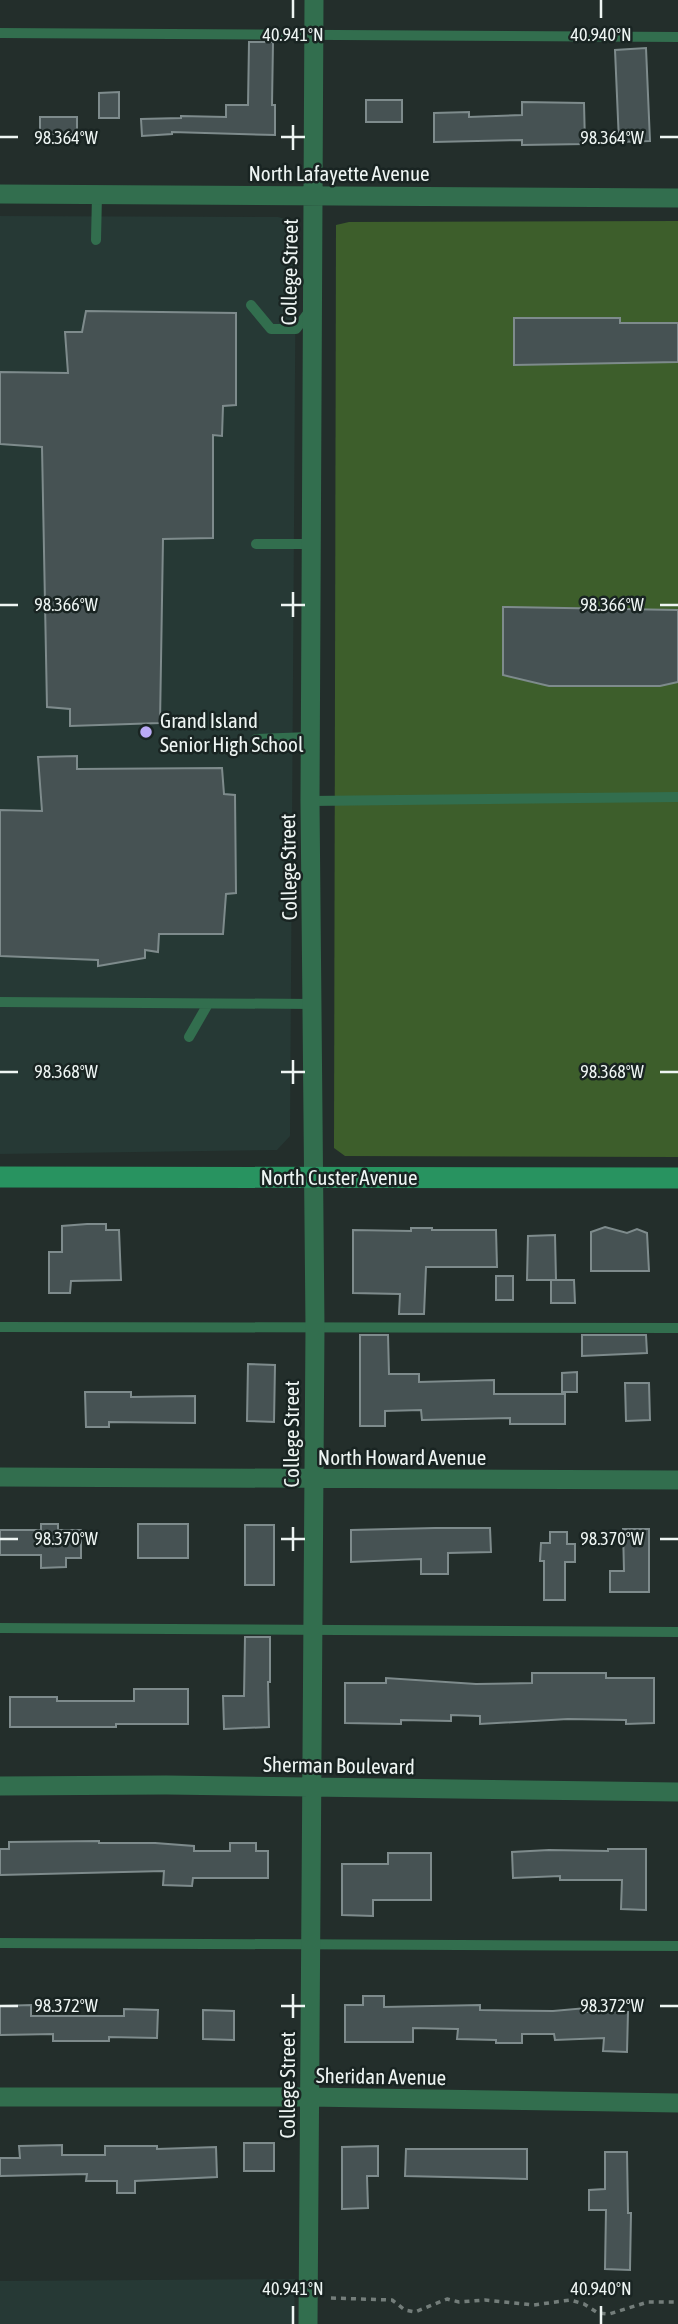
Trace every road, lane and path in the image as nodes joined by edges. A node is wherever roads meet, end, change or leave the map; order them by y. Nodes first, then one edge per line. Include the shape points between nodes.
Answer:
1 (314, 0) edge
2 (0, 33) edge
3 (314, 34) junction
4 (678, 37) edge
5 (0, 194) edge
6 (97, 195) junction
7 (313, 195) junction
8 (678, 198) edge
9 (96, 240) dead end
10 (251, 305) dead end
11 (311, 309) junction
12 (256, 544) dead end
13 (313, 544) junction
14 (310, 737) junction
15 (256, 739) dead end
16 (678, 797) edge
17 (310, 801) junction
18 (0, 1002) edge
19 (208, 1004) junction
20 (313, 1004) junction
21 (189, 1037) dead end
22 (0, 1177) edge
23 (313, 1177) junction
24 (678, 1178) edge
25 (0, 1327) edge
26 (315, 1327) junction
27 (678, 1328) edge
28 (0, 1477) edge
29 (314, 1480) junction
30 (678, 1480) edge
31 (0, 1628) edge
32 (313, 1630) junction
33 (678, 1632) edge
34 (0, 1786) edge
35 (312, 1787) junction
36 (678, 1792) edge
37 (0, 1943) edge
38 (310, 1945) junction
39 (678, 1946) edge
40 (0, 2097) edge
41 (309, 2097) junction
42 (678, 2103) edge
43 (331, 2298) dead end
44 (678, 2302) edge
45 (308, 2324) edge

1 - 3 street, College Street
2 - 3 lane
3 - 4 lane
3 - 7 street, College Street
5 - 6 street, North Lafayette Avenue
6 - 7 street, North Lafayette Avenue
6 - 9 lane
7 - 8 street, North Lafayette Avenue
7 - 11 street, College Street
10 - 11 lane via 271,328 296,328
11 - 13 street, College Street
12 - 13 lane
13 - 14 street, College Street
14 - 15 lane
14 - 17 street, College Street
16 - 17 lane
17 - 20 street, College Street
18 - 19 lane
19 - 20 lane
19 - 21 lane
20 - 23 street, College Street
22 - 23 street, North Custer Avenue
23 - 24 street, North Custer Avenue
23 - 26 street, College Street
25 - 26 lane
26 - 27 lane
26 - 29 street, College Street
28 - 29 street, North Howard Avenue
29 - 30 street, North Howard Avenue
29 - 32 street, College Street
31 - 32 lane
32 - 33 lane
32 - 35 street, College Street
34 - 35 street, Sherman Boulevard
35 - 36 street, Sherman Boulevard
35 - 38 street, College Street
37 - 38 lane
38 - 39 lane
38 - 41 street, College Street
40 - 41 street, Sheridan Avenue
41 - 42 street, Sheridan Avenue
41 - 45 street, College Street
43 - 44 path via 392,2300 415,2312 447,2299 534,2305 570,2300 609,2314 648,2302

